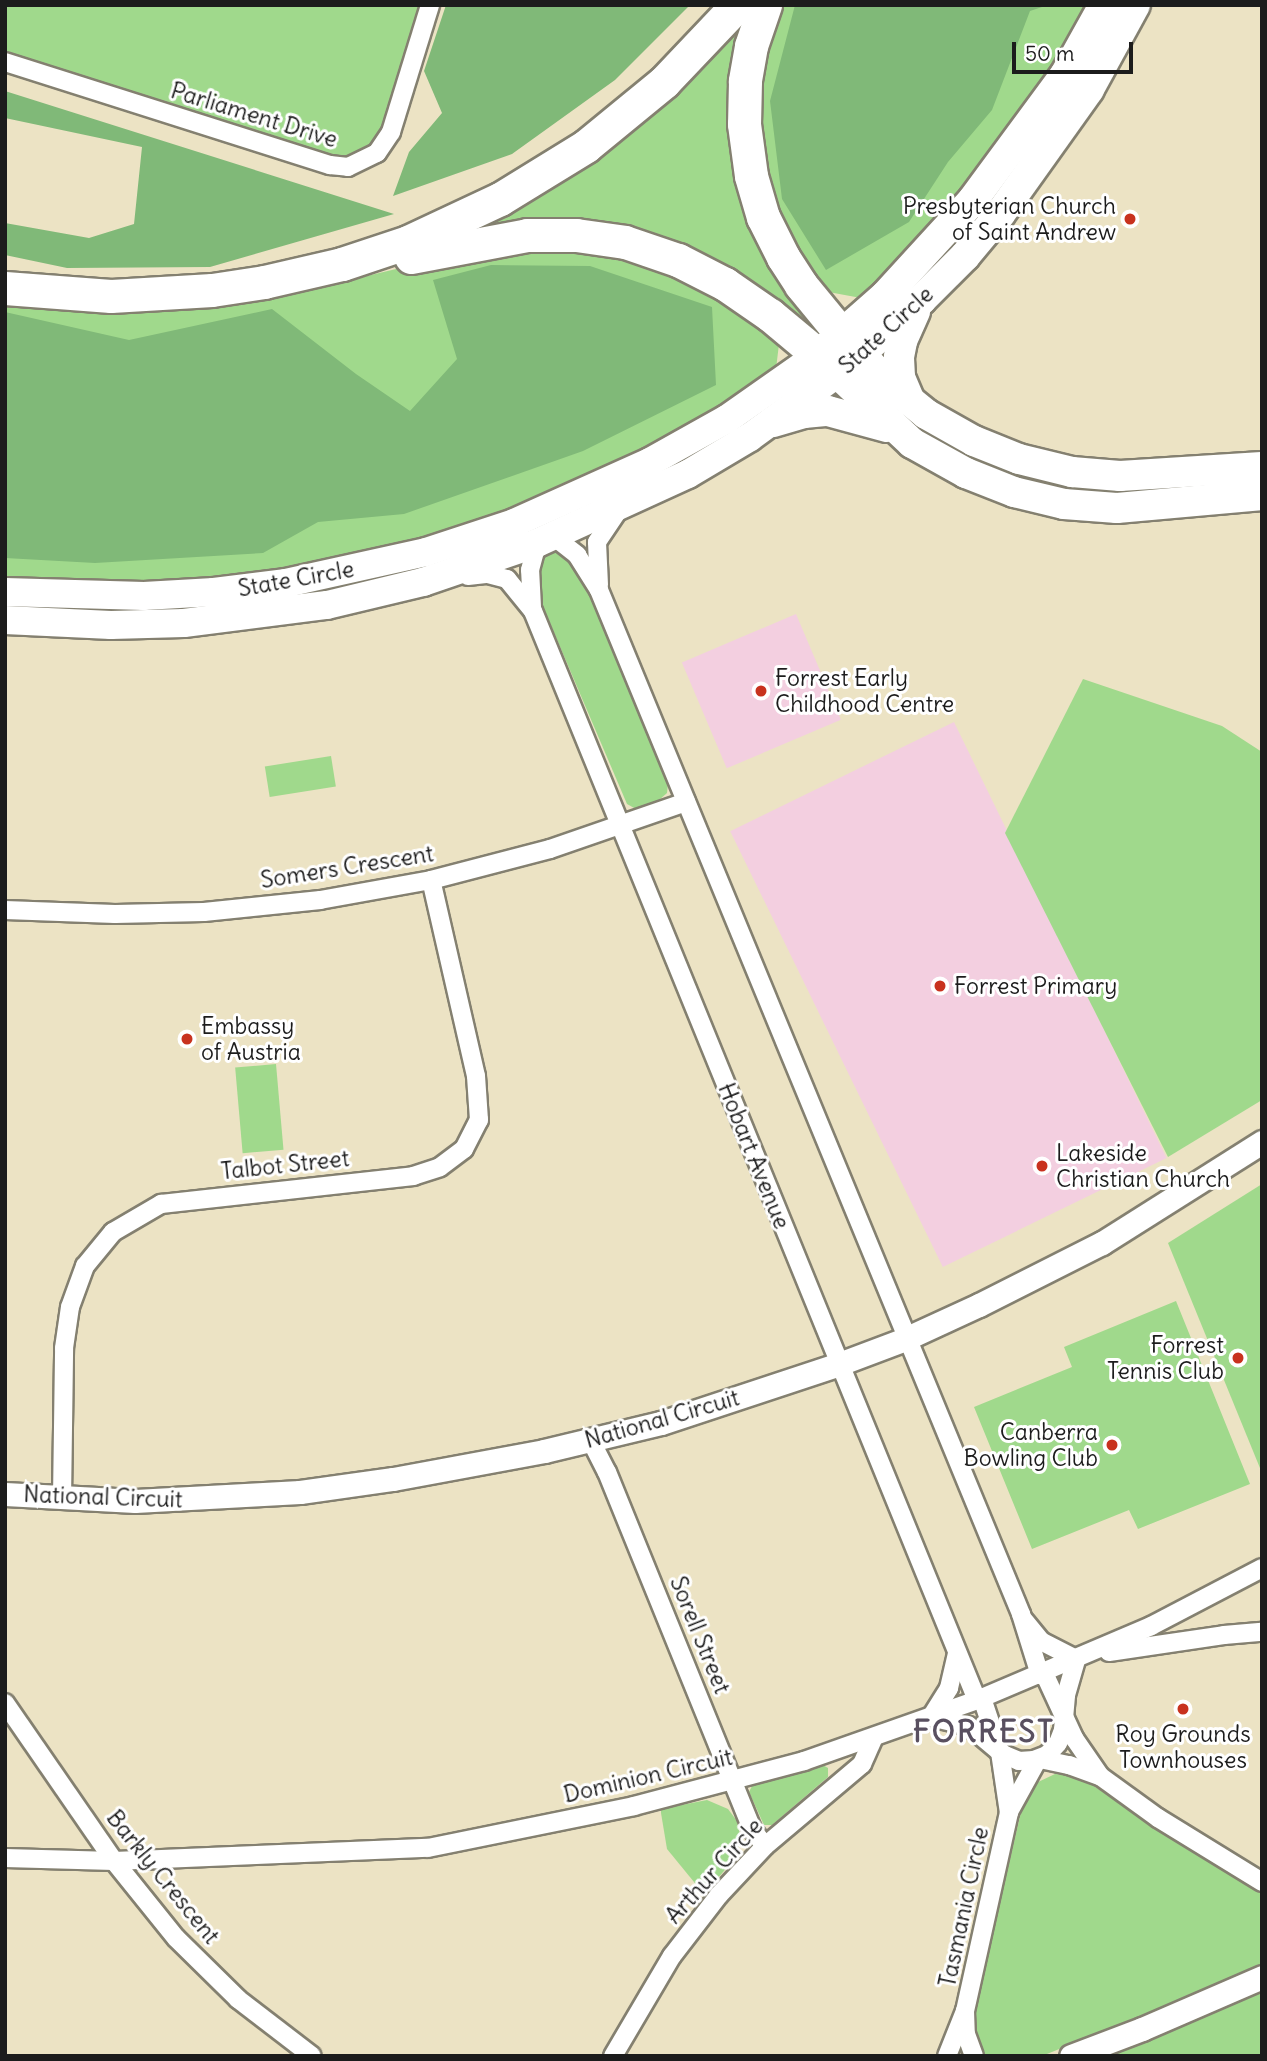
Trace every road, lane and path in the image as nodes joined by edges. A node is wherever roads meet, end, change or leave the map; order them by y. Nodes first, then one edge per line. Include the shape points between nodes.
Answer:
1 (430, 5) edge
2 (737, 5) edge
3 (765, 5) edge
4 (1104, 5) edge
5 (1135, 5) edge
6 (5, 62) edge
7 (1077, 82) junction
8 (991, 178) junction
9 (1015, 196) junction
10 (241, 286) junction
11 (5, 288) edge
12 (921, 300) junction
13 (839, 355) junction
14 (912, 404) junction
15 (773, 422) junction
16 (895, 429) junction
17 (1262, 467) edge
18 (1262, 495) edge
19 (575, 497) junction
20 (622, 506) junction
21 (493, 530) junction
22 (545, 537) junction
23 (423, 582) junction
24 (599, 590) junction
25 (5, 592) edge
26 (533, 611) junction
27 (5, 620) edge
28 (686, 802) junction
29 (620, 825) junction
30 (431, 880) junction
31 (5, 910) edge
32 (1262, 1142) edge
33 (905, 1339) junction
34 (839, 1364) junction
35 (591, 1441) junction
36 (5, 1494) edge
37 (62, 1499) junction
38 (1262, 1568) edge
39 (1020, 1614) junction
40 (1262, 1632) edge
41 (957, 1653) junction
42 (1082, 1657) junction
43 (1042, 1674) junction
44 (979, 1699) junction
45 (5, 1703) edge
46 (930, 1717) junction
47 (1063, 1718) junction
48 (873, 1739) junction
49 (1000, 1752) junction
50 (1039, 1759) junction
51 (1100, 1776) junction
52 (733, 1782) junction
53 (1009, 1813) junction
54 (765, 1846) junction
55 (5, 1858) edge
56 (114, 1861) junction
57 (1262, 1882) edge
58 (1262, 1977) edge
59 (965, 2011) junction
60 (312, 2056) edge
61 (613, 2056) edge
62 (947, 2056) edge
63 (974, 2056) edge
64 (1071, 2056) edge

1 - 6 street, Parliament Drive via 391,132 372,157 348,167 317,162
2 - 10 highway via 700,47 626,115 586,146 500,199 408,242 342,264
3 - 13 highway via 745,81 744,130 751,176 764,218 786,263
4 - 7 highway, State Circle
5 - 7 highway, State Circle
7 - 8 highway, State Circle
7 - 9 highway, State Circle
8 - 9 highway
8 - 13 highway, State Circle
9 - 12 highway, State Circle
10 - 11 highway via 111,296
10 - 13 highway via 285,286 504,238 596,237 641,246 701,270
12 - 13 highway, State Circle
12 - 14 highway via 899,352 900,377
13 - 14 highway
13 - 15 main road, State Circle
13 - 16 highway
13 - 19 main road, State Circle via 688,443
14 - 17 highway via 993,450 1063,471 1136,477
15 - 16 highway via 804,412 828,411
15 - 20 main road, State Circle via 722,456
16 - 18 highway via 972,477 1056,503 1117,508
19 - 21 main road, State Circle
19 - 22 main road, State Circle
20 - 22 main road, State Circle
20 - 24 street via 597,542
21 - 22 main road via 516,528
21 - 25 main road, State Circle via 353,570 240,589 144,596
22 - 23 main road, State Circle
22 - 24 street via 578,555
22 - 26 street, Hobart Avenue via 530,570
23 - 26 street, Hobart Avenue via 500,576 512,582
23 - 27 main road, State Circle via 327,605 196,622 111,625
24 - 28 street
26 - 29 street, Hobart Avenue
28 - 29 street, Somers Crescent
28 - 33 street
29 - 30 street, Somers Crescent
29 - 34 street, Hobart Avenue
30 - 31 street, Somers Crescent via 320,900 204,912
30 - 37 street, Talbot Street via 476,1076 479,1120 464,1149 440,1167 413,1176 161,1204 113,1231 85,1266 69,1307 64,1348
32 - 33 street, National Circuit via 1102,1243
33 - 34 street, National Circuit
33 - 39 street
34 - 35 street, National Circuit via 661,1423
34 - 41 street, Hobart Avenue
35 - 37 street, National Circuit via 300,1492 135,1501
35 - 52 street, Sorell Street
36 - 37 street, National Circuit
38 - 42 street, Dominion Circuit
39 - 42 street via 1041,1642
39 - 43 street
40 - 42 street
41 - 44 street, Hobart Avenue
41 - 46 street via 949,1688
42 - 43 street, Dominion Circuit
42 - 47 street via 1066,1691
43 - 44 street, Dominion Circuit
43 - 47 street
44 - 46 street, Dominion Circuit
44 - 49 street, Hobart Avenue
45 - 56 street, Barkly Crescent
46 - 48 street, Dominion Circuit
46 - 49 street via 969,1726
47 - 50 street via 1058,1742
47 - 51 street
48 - 52 street, Dominion Circuit
48 - 54 street, Arthur Circle via 862,1764
49 - 50 street via 1019,1761
49 - 53 street, Tasmania Circle
50 - 51 street
50 - 53 street, Tasmania Circle
51 - 57 street
52 - 54 street, Sorell Street via 753,1833
52 - 56 street, Dominion Circuit via 428,1848
53 - 59 street, Tasmania Circle
54 - 61 street, Arthur Circle via 672,1956
55 - 56 street, Dominion Circuit
56 - 60 street, Barkly Crescent via 203,1966 276,2031
58 - 64 street
59 - 62 street, Tasmania Circle
59 - 63 street, Tasmania Circle via 966,2034

